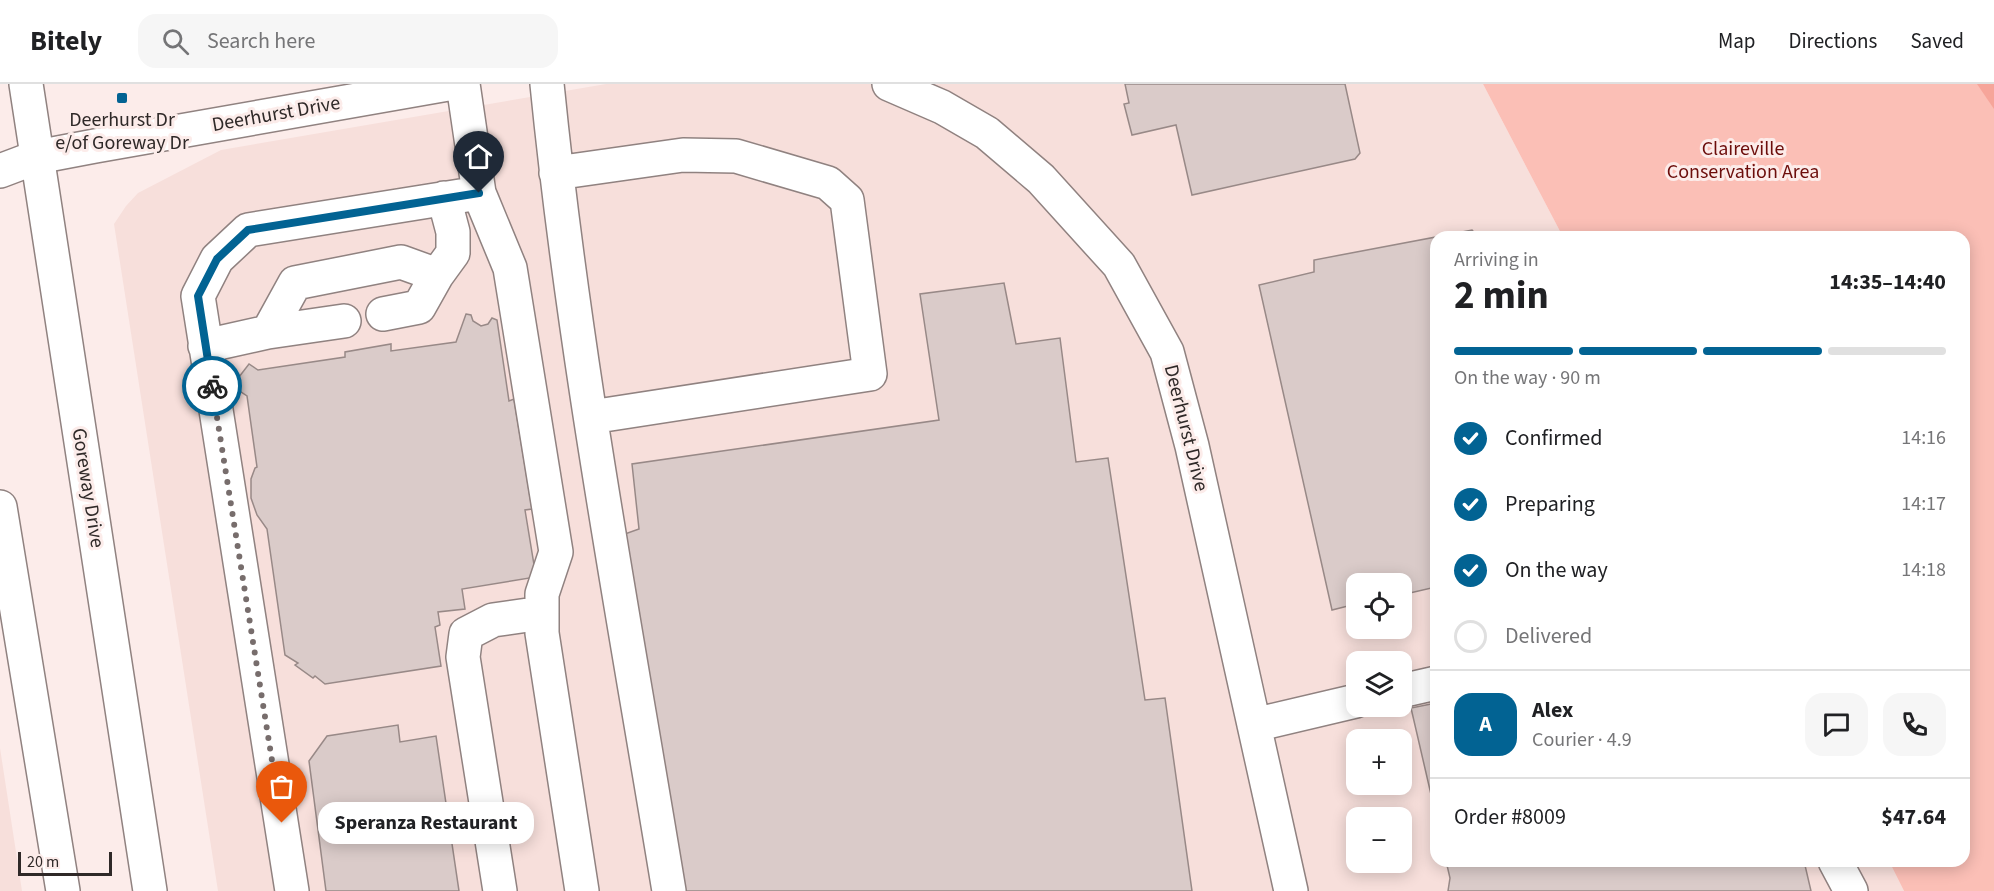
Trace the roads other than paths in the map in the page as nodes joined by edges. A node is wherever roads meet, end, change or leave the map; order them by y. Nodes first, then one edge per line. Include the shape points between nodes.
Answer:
1 (26, 84) edge
2 (448, 84) edge
3 (463, 84) edge
4 (547, 84) edge
5 (889, 84) edge
6 (37, 157) junction
7 (0, 171) edge
8 (556, 174) junction
9 (479, 193) junction
10 (444, 198) junction
11 (436, 275) junction
12 (383, 314) dead end
13 (344, 321) dead end
14 (268, 332) junction
15 (206, 345) junction
16 (591, 417) junction
17 (0, 507) edge
18 (542, 613) junction
19 (1430, 684) edge
20 (1412, 688) edge
21 (1346, 703) edge
22 (1254, 725) junction
23 (1838, 867) edge
24 (63, 891) edge
25 (150, 891) edge
26 (292, 891) edge
27 (500, 891) edge
28 (582, 891) edge
29 (669, 891) edge
30 (1291, 891) edge
31 (1851, 891) edge

1 - 6 street, Goreway Drive
2 - 6 street, Deerhurst Drive
3 - 9 street
4 - 8 street
5 - 22 street, Deerhurst Drive via 942,107 987,133 1041,179 1119,265 1167,352
6 - 7 street, Deerhurst Drive
6 - 25 street, Goreway Drive
8 - 16 street
8 - 16 street via 683,155 736,156 828,183 847,200 870,374
9 - 10 street
9 - 18 street via 510,268 555,552 542,594
10 - 11 street via 453,232 453,253
10 - 15 street via 248,230 217,259 198,296
11 - 12 street via 419,307
11 - 14 street via 401,262 294,284
13 - 14 street
14 - 15 street
15 - 26 street
16 - 29 street
17 - 24 street
18 - 27 street via 493,620 466,634 463,657
18 - 28 street
19 - 20 street
21 - 22 street
22 - 30 street, Deerhurst Drive
23 - 31 street

